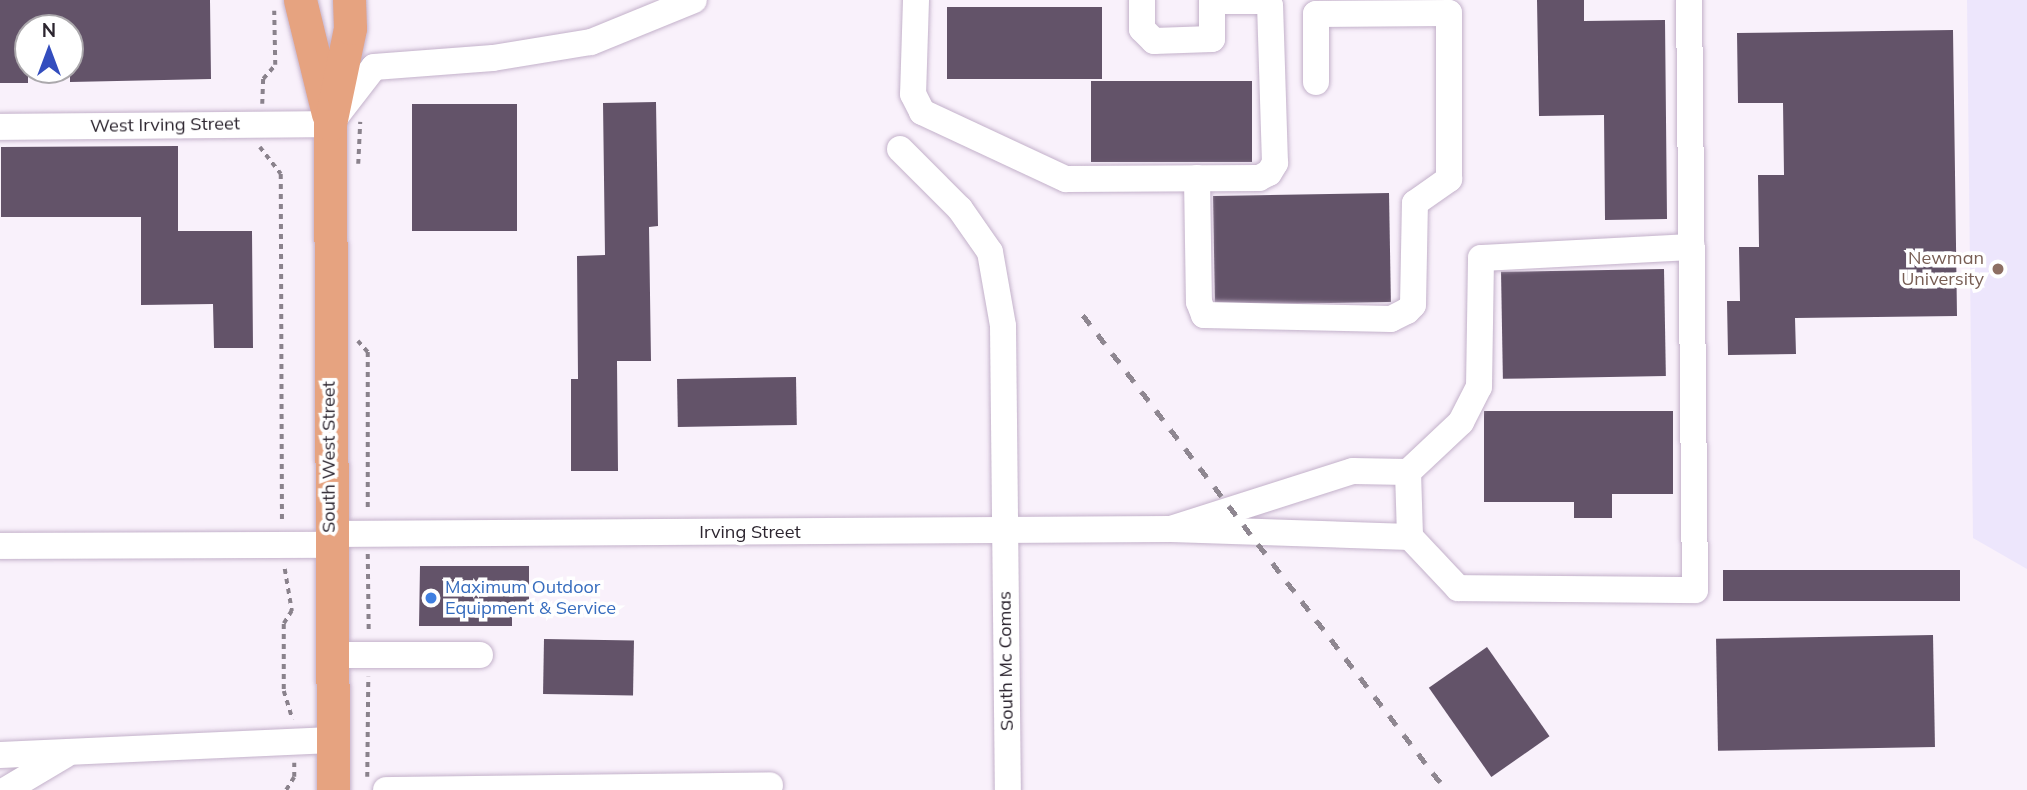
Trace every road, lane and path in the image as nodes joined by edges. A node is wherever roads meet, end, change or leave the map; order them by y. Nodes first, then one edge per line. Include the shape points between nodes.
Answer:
1 (349, 0) edge
2 (694, 0) edge
3 (916, 0) edge
4 (1142, 0) edge
5 (1689, 0) edge
6 (1242, 1) edge
7 (287, 3) edge
8 (1400, 7) edge
9 (1316, 82) dead end
10 (366, 110) dead end
11 (261, 124) junction
12 (330, 124) junction
13 (0, 127) edge
14 (900, 149) dead end
15 (358, 176) dead end
16 (1197, 178) junction
17 (1692, 247) junction
18 (354, 337) dead end
19 (1408, 472) junction
20 (1171, 529) junction
21 (1004, 531) junction
22 (368, 534) junction
23 (1410, 537) junction
24 (329, 539) junction
25 (282, 545) junction
26 (0, 546) edge
27 (331, 655) junction
28 (369, 655) junction
29 (480, 655) dead end
30 (332, 740) junction
31 (293, 742) junction
32 (70, 752) junction
33 (0, 755) edge
34 (770, 785) dead end
35 (6, 790) edge
36 (286, 790) edge
37 (333, 790) edge
38 (367, 790) edge
39 (386, 790) edge
40 (1008, 790) edge

1 - 12 main road, South West Street via 350,27
2 - 12 street via 591,42 493,58 374,67
3 - 16 street via 913,94 922,113 1066,179
4 - 6 street via 1142,29 1154,41 1212,39 1212,1
5 - 17 street
6 - 16 street via 1270,6 1275,163 1259,178
7 - 11 path via 275,65 263,79
7 - 12 main road, South West Street
8 - 9 street via 1315,14
8 - 16 street via 1449,13 1449,179 1415,203 1413,304 1407,311 1391,319 1204,315 1199,302
10 - 15 path via 359,122
11 - 12 street, West Irving Street
11 - 13 street, West Irving Street
11 - 25 path via 260,150 281,174
12 - 24 main road, South West Street
14 - 21 street, South Mc Comas via 960,209 990,252 1003,326
17 - 19 street via 1482,258 1479,387 1461,422
17 - 23 street via 1695,590 1458,588
18 - 22 path via 368,352
19 - 20 street via 1353,471
19 - 23 street
20 - 21 street, Irving Street
20 - 23 street
21 - 22 street, Irving Street
21 - 40 street, South Mc Comas
22 - 24 street, Irving Street
22 - 28 path
24 - 25 street, Irving Street
24 - 27 main road, South West Street
25 - 26 street, Irving Street
25 - 31 path via 292,611 284,624 285,691 293,707
27 - 28 street
27 - 30 main road, South West Street
28 - 29 street
28 - 38 path
30 - 31 street
30 - 37 main road, South West Street
31 - 32 street
31 - 36 path via 294,777
32 - 33 street
32 - 35 street
34 - 39 street

